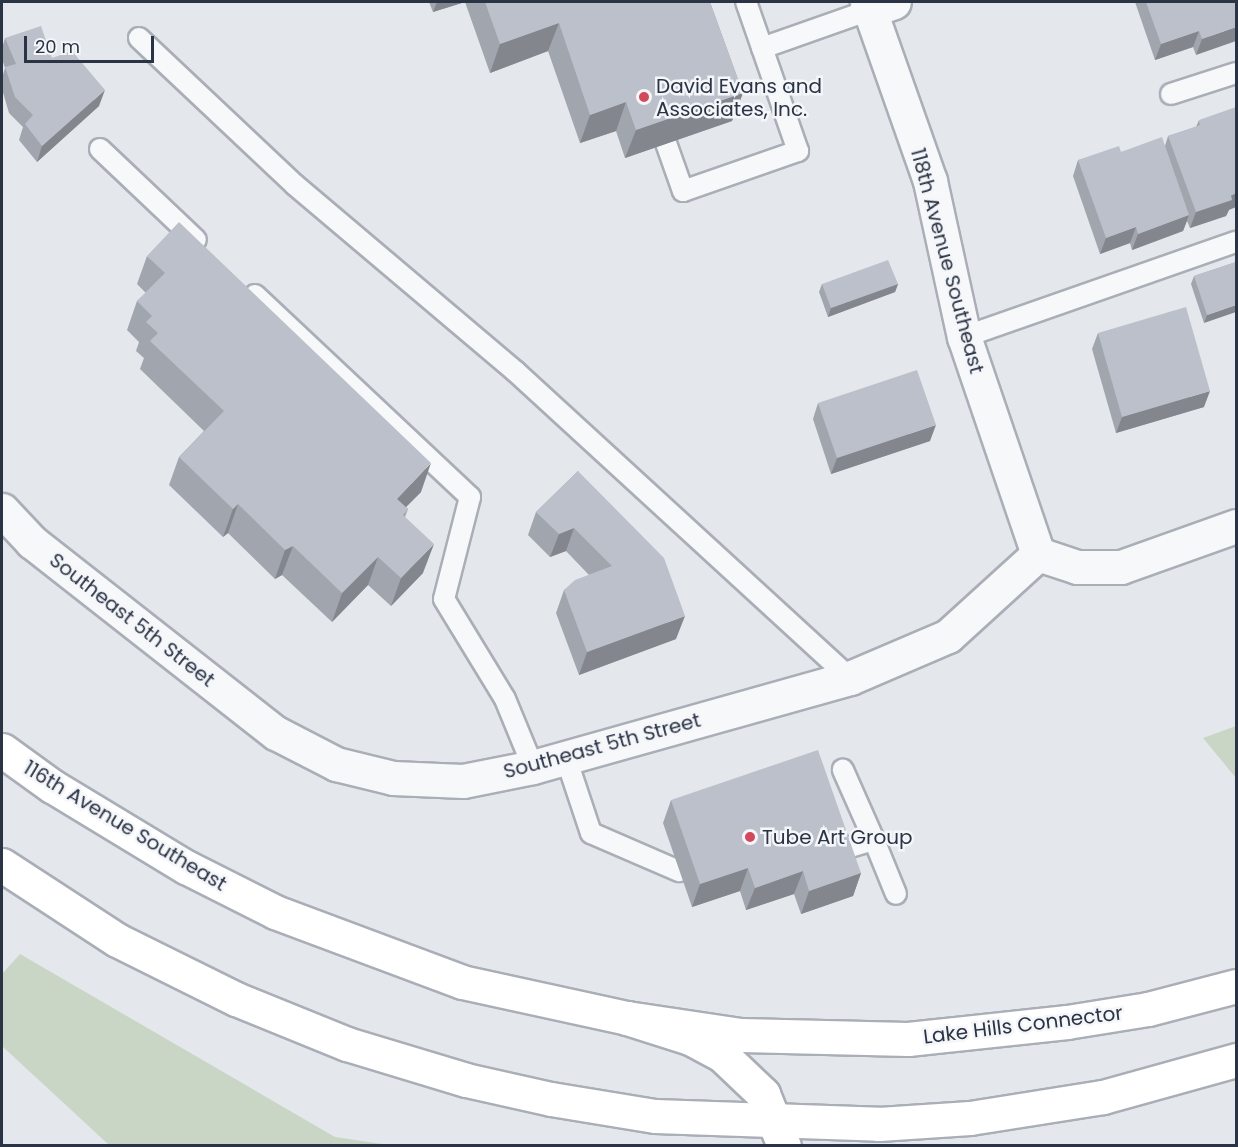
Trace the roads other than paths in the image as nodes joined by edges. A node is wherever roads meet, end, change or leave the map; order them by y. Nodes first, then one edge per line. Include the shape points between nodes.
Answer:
1 (746, 2) edge
2 (877, 4) edge
3 (139, 38) dead end
4 (762, 48) junction
5 (1236, 73) edge
6 (1171, 94) dead end
7 (666, 143) edge
8 (99, 149) dead end
9 (1236, 242) edge
10 (212, 254) edge
11 (237, 278) edge
12 (964, 337) junction
13 (2, 510) edge
14 (1236, 526) edge
15 (1038, 554) junction
16 (850, 678) junction
17 (2, 750) edge
18 (566, 758) junction
19 (533, 767) junction
20 (843, 770) dead end
21 (874, 840) junction
22 (837, 852) edge
23 (2, 865) edge
24 (679, 871) dead end
25 (896, 894) dead end
26 (1236, 986) edge
27 (627, 1018) junction
28 (1236, 1060) edge
29 (781, 1134) edge

1 - 4 lane
2 - 4 lane
2 - 12 street, 118th Avenue Southeast via 930,181
3 - 16 lane via 295,184 516,372
4 - 7 lane via 798,151 683,191
5 - 6 lane
8 - 10 lane
9 - 12 lane
11 - 19 lane via 470,497 444,599 505,699
12 - 15 street, 118th Avenue Southeast
13 - 19 street, Southeast 5th Street via 32,542 276,733 336,764 393,778 463,781
14 - 15 street via 1121,567 1077,567
15 - 16 street, Southeast 5th Street via 948,636
16 - 18 street, Southeast 5th Street
17 - 27 main road, 116th Avenue Southeast via 52,786 186,867 275,912 462,982
18 - 19 street, Southeast 5th Street
18 - 24 lane via 591,833
20 - 21 lane
21 - 22 lane
21 - 25 lane
23 - 29 main road via 117,940 236,999 346,1044 466,1080 550,1099
26 - 27 main road, Lake Hills Connector via 1148,1009 983,1034 908,1039 741,1035
27 - 29 main road via 690,1038 722,1055 763,1094
28 - 29 main road via 1103,1097 970,1118

